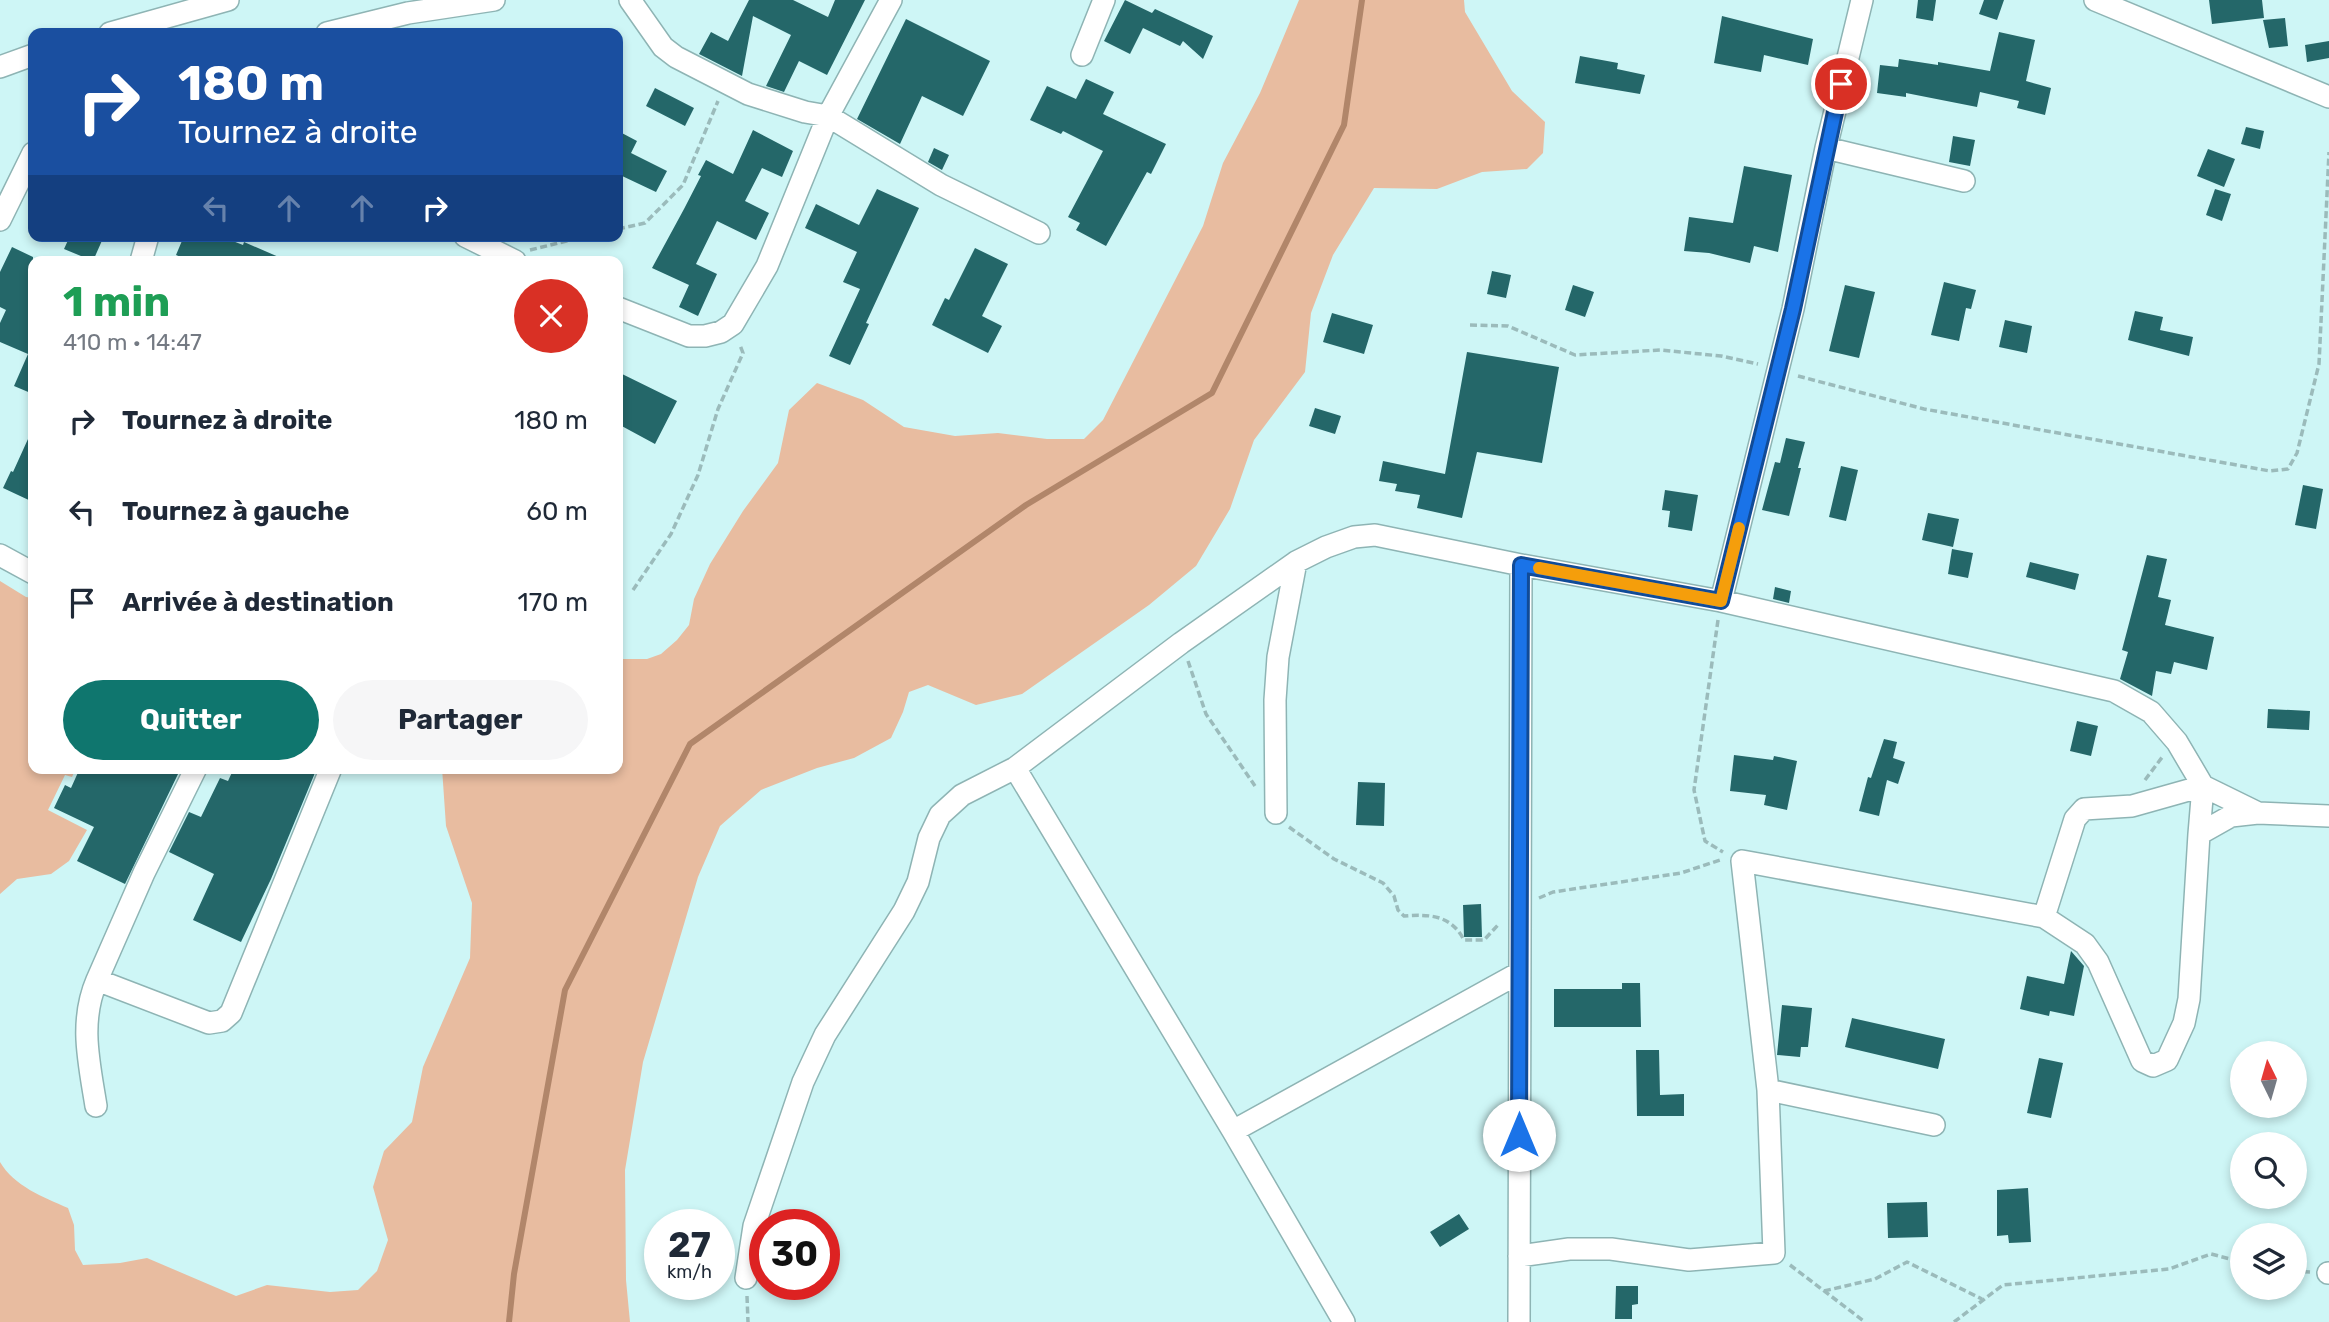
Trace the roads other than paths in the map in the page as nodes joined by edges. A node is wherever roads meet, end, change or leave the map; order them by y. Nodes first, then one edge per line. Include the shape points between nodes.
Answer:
1 (228, 0) edge
2 (494, 0) edge
3 (630, 0) edge
4 (891, 0) edge
5 (1104, 0) edge
6 (1862, 0) edge
7 (2095, 0) edge
8 (2148, 0) edge
9 (2151, 23) junction
10 (128, 28) edge
11 (347, 28) edge
12 (1082, 55) dead end
13 (28, 57) edge
14 (0, 67) edge
15 (2329, 97) edge
16 (828, 116) junction
17 (1826, 148) junction
18 (28, 163) edge
19 (1964, 181) dead end
20 (0, 220) edge
21 (1039, 233) dead end
22 (476, 242) edge
23 (502, 256) edge
24 (623, 310) edge
25 (0, 555) edge
26 (1296, 562) junction
27 (1521, 565) junction
28 (28, 570) edge
29 (1721, 601) junction
30 (1014, 768) junction
31 (194, 774) edge
32 (329, 774) edge
33 (2203, 786) junction
34 (1276, 813) road end
35 (2258, 813) junction
36 (2329, 816) edge
37 (2199, 834) junction
38 (2044, 917) junction
39 (1519, 973) junction
40 (97, 980) junction
41 (1768, 1090) junction
42 (96, 1105) dead end
43 (1934, 1125) dead end
44 (1233, 1131) junction
45 (1519, 1256) junction
46 (746, 1278) dead end
47 (1344, 1322) edge
48 (1518, 1322) edge

1 - 10 street
2 - 11 street
3 - 16 street via 663,47 676,57 760,97
4 - 16 street
5 - 12 street
6 - 17 street
7 - 9 street
8 - 9 street
9 - 15 street
13 - 14 street
16 - 21 street via 941,185
16 - 24 street via 767,267 733,324 713,334 689,335
17 - 19 street
17 - 29 street
18 - 20 street
22 - 23 street
25 - 28 street
26 - 27 street via 1345,540 1375,535
26 - 30 street
26 - 34 street via 1278,657
27 - 29 street
27 - 39 street
29 - 33 street via 2114,691 2151,712 2177,742
30 - 44 street
30 - 46 street via 962,795 940,816 904,911 825,1035 803,1082 754,1226
31 - 40 street
32 - 40 street via 231,1013 222,1021 209,1023
33 - 35 street
33 - 37 street
33 - 38 street via 2132,806 2084,809 2075,819
35 - 36 street
35 - 37 street via 2231,816
37 - 38 street via 2189,999 2167,1060 2153,1066 2142,1061 2098,962 2085,944
38 - 41 street via 1742,861
39 - 44 street
39 - 45 street
40 - 42 street via 86,1019
41 - 43 street
41 - 45 street via 1774,1253 1689,1260 1611,1248
44 - 47 street
45 - 48 street

